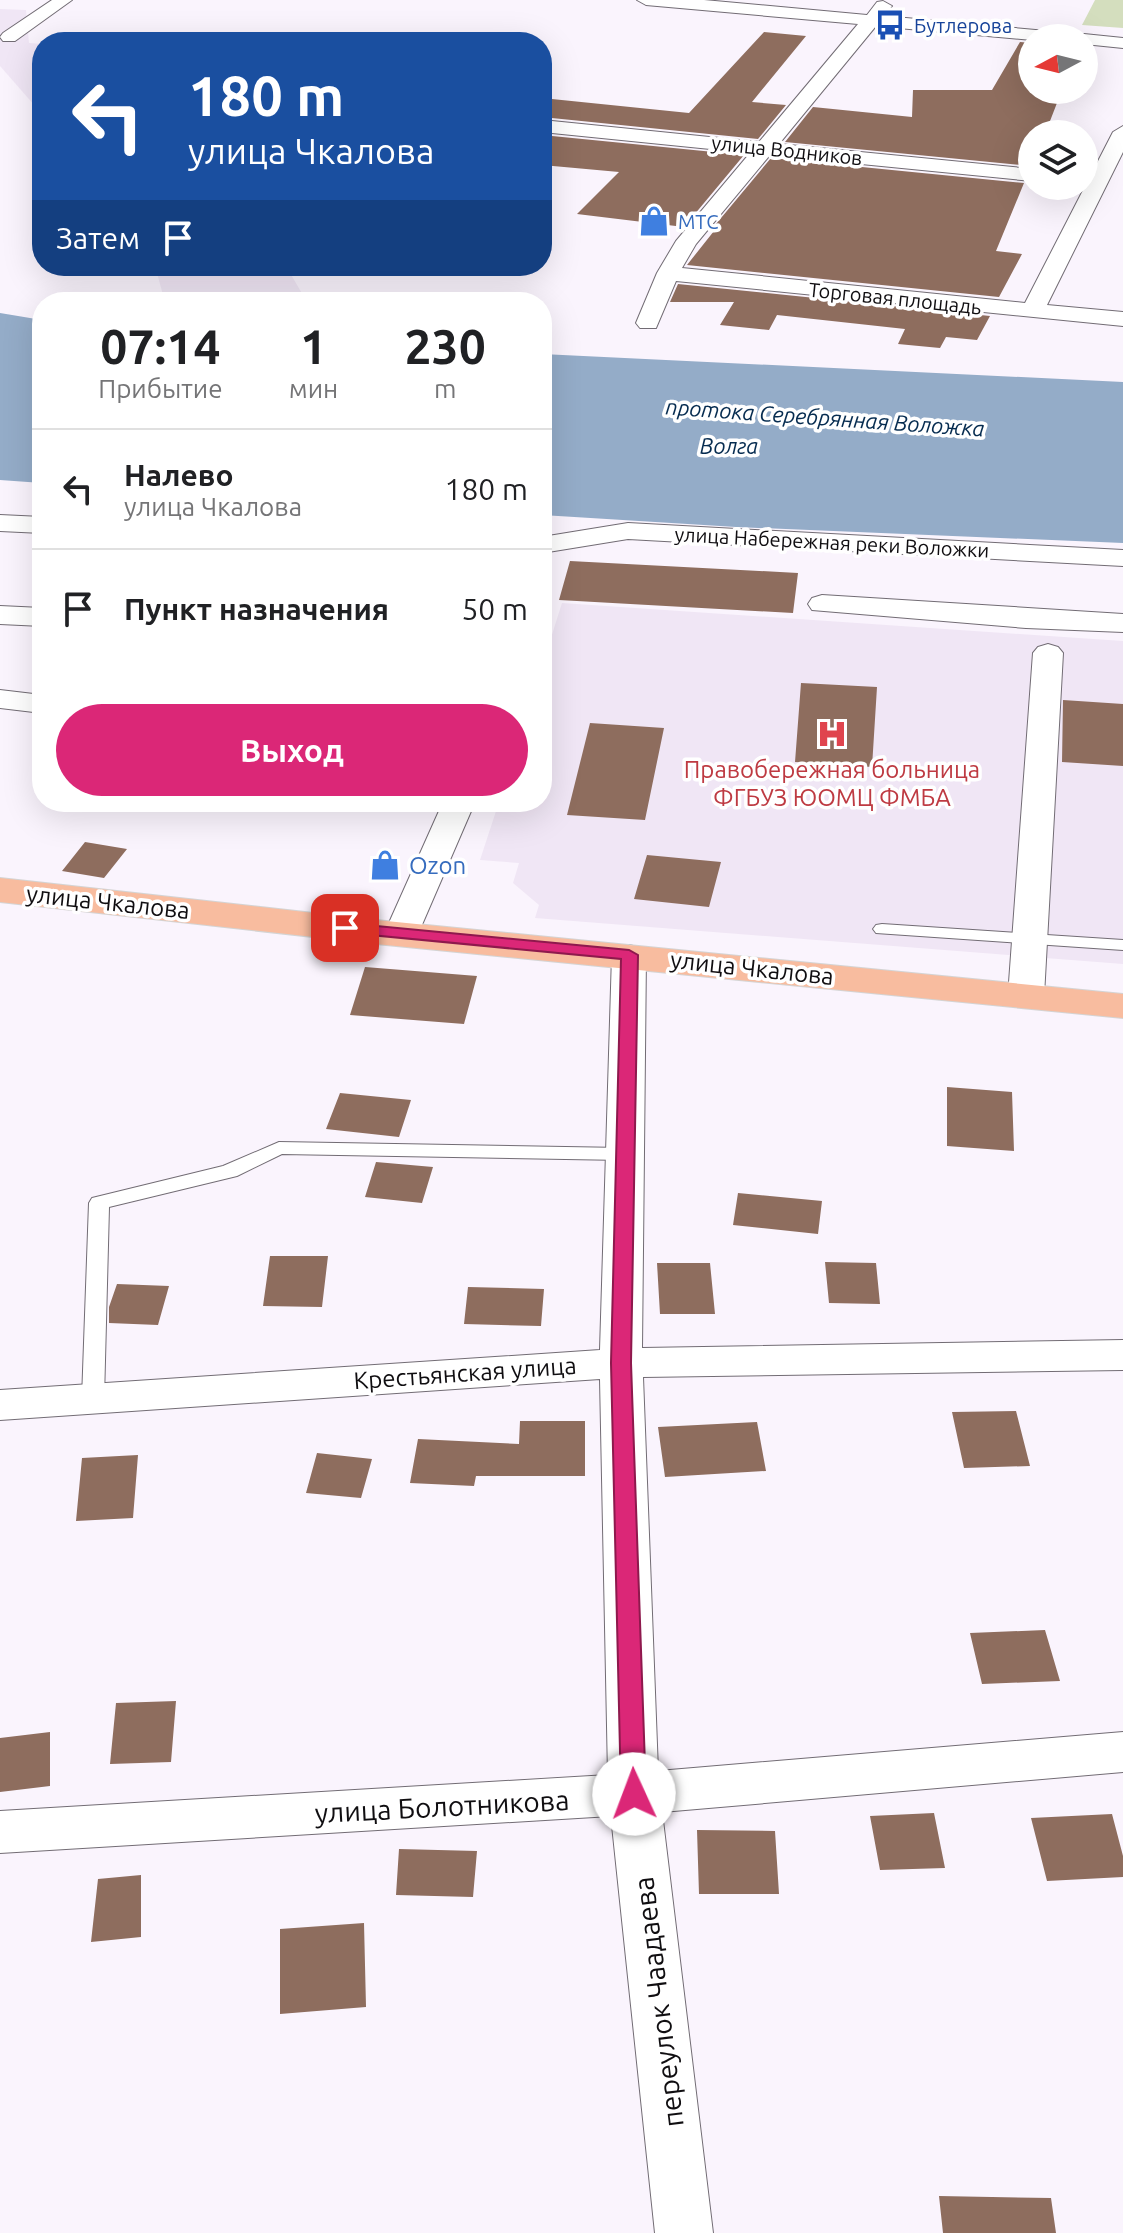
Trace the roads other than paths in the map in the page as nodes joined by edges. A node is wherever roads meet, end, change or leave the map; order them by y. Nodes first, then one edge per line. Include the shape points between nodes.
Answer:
1 (63, 0) edge
2 (646, 0) edge
3 (888, 0) edge
4 (871, 20) junction
5 (1018, 33) edge
6 (9, 37) dead end
7 (1098, 40) edge
8 (1123, 43) edge
9 (552, 127) edge
10 (1123, 132) edge
11 (765, 147) junction
12 (1098, 170) edge
13 (1018, 174) edge
14 (1098, 182) edge
15 (1123, 184) edge
16 (1083, 200) edge
17 (668, 273) junction
18 (1033, 311) junction
19 (1123, 319) edge
20 (648, 323) dead end
21 (0, 523) edge
22 (32, 525) edge
23 (552, 535) edge
24 (1123, 558) edge
25 (822, 604) dead end
26 (0, 615) edge
27 (32, 617) edge
28 (1123, 623) edge
29 (1048, 653) dead end
30 (0, 699) edge
31 (32, 703) edge
32 (455, 812) edge
33 (0, 890) edge
34 (882, 929) dead end
35 (401, 934) junction
36 (1027, 939) junction
37 (1123, 945) edge
38 (629, 955) junction
39 (1026, 996) junction
40 (1123, 1006) edge
41 (623, 1154) junction
42 (1123, 1355) edge
43 (621, 1363) junction
44 (93, 1399) junction
45 (0, 1405) edge
46 (1123, 1752) edge
47 (634, 1794) junction
48 (0, 1832) edge
49 (684, 2233) edge

1 - 6 street
2 - 4 street
3 - 4 street
4 - 5 street
4 - 11 street
7 - 8 street
9 - 11 street, улица Водников
10 - 12 street
11 - 13 street, улица Водников
11 - 17 street via 687,241
14 - 15 street
16 - 18 street
17 - 18 street, Торговая площадь
17 - 20 street
18 - 19 street, Торговая площадь
21 - 22 street
23 - 24 street, улица Набережная реки Воложки via 628,531
25 - 28 street
26 - 27 street
29 - 36 street
30 - 31 street
32 - 35 street
33 - 35 main road, улица Чкалова
34 - 36 lane
35 - 38 main road, улица Чкалова
36 - 37 lane
36 - 39 street
38 - 39 main road, улица Чкалова
38 - 41 street, переулок Чаадаева
39 - 40 main road, улица Чкалова
41 - 43 street, переулок Чаадаева
41 - 44 lane via 279,1148 230,1171 99,1203
42 - 43 street, Крестьянская улица
43 - 44 street, Крестьянская улица
43 - 47 street, переулок Чаадаева
44 - 45 street, Крестьянская улица
46 - 47 street, улица Болотникова
47 - 48 street, улица Болотникова
47 - 49 street, переулок Чаадаева

